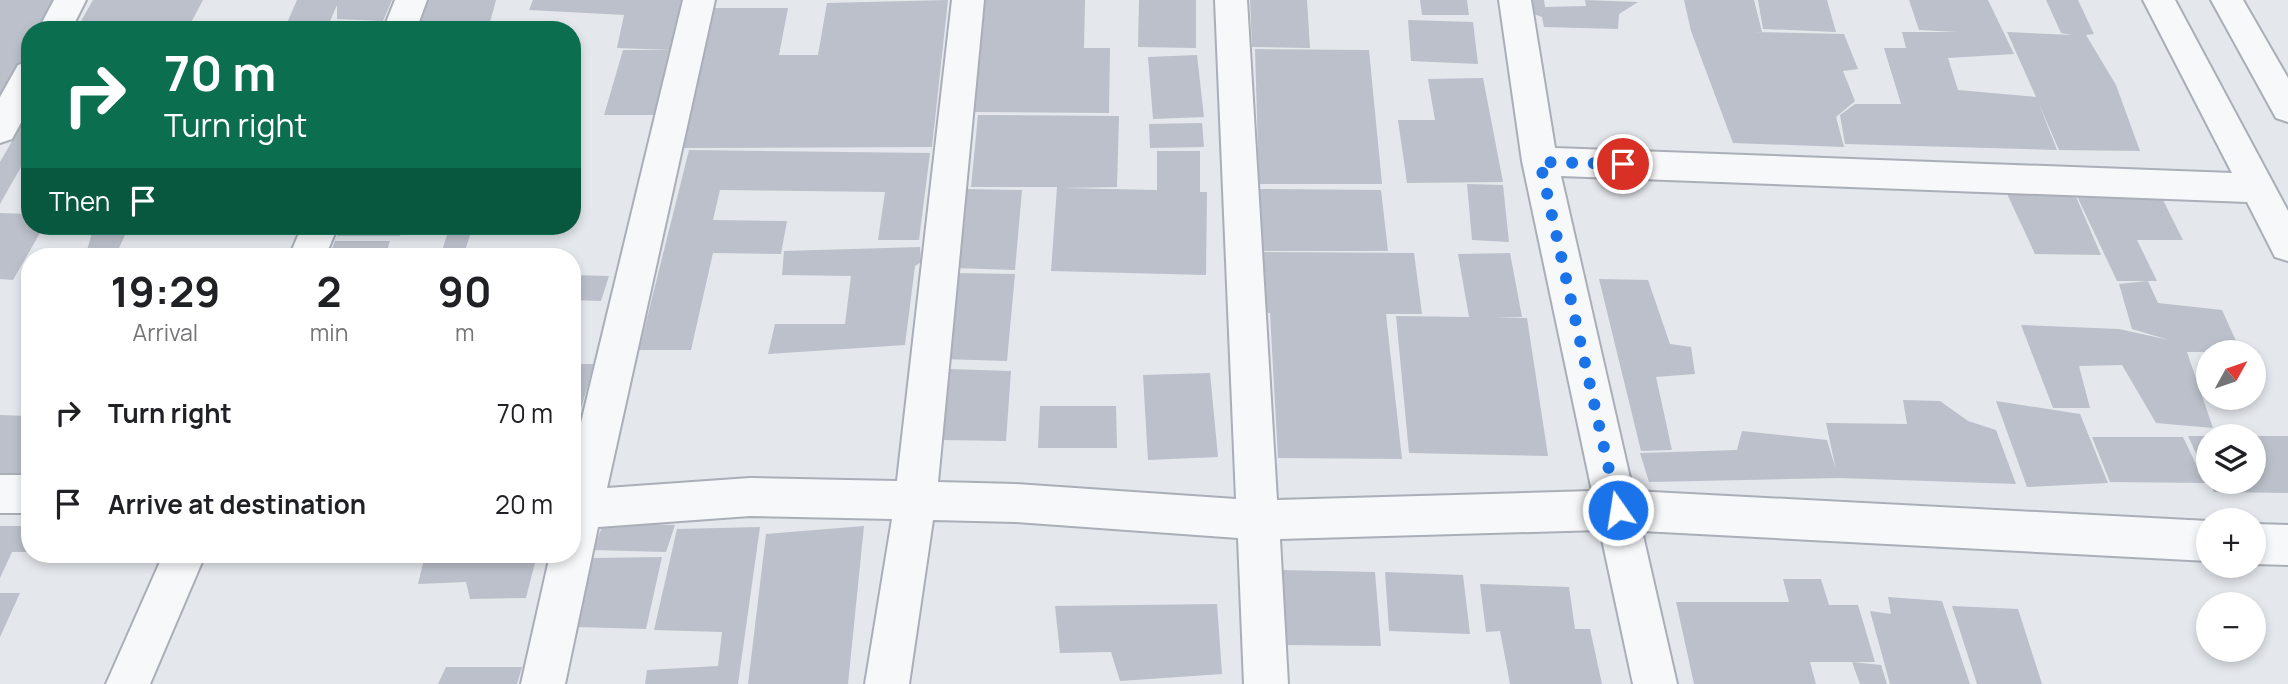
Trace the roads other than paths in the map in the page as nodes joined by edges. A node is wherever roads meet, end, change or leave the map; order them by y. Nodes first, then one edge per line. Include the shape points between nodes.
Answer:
1 (70, 0) edge
2 (411, 0) edge
3 (699, 0) edge
4 (968, 0) edge
5 (1231, 0) edge
6 (1515, 0) edge
7 (2158, 0) edge
8 (2227, 0) edge
9 (59, 21) edge
10 (403, 21) edge
11 (21, 90) edge
12 (2288, 109) edge
13 (0, 129) edge
14 (1540, 162) junction
15 (2257, 188) junction
16 (2288, 246) edge
17 (0, 494) edge
18 (21, 494) edge
19 (581, 498) edge
20 (916, 499) junction
21 (1618, 510) junction
22 (1257, 520) junction
23 (581, 522) edge
24 (2196, 540) edge
25 (2266, 544) edge
26 (2288, 545) edge
27 (181, 563) edge
28 (569, 563) edge
29 (128, 684) edge
30 (543, 684) edge
31 (887, 684) edge
32 (1266, 684) edge
33 (1655, 684) edge

1 - 9 street
2 - 10 street
3 - 19 street
4 - 20 street
5 - 22 street
6 - 14 street
7 - 15 street
8 - 12 street
11 - 13 street
14 - 15 street
14 - 21 street
15 - 16 street
17 - 18 street
20 - 22 street
20 - 23 street via 750,497
20 - 31 street
21 - 22 street
21 - 24 street
21 - 33 street
22 - 32 street
25 - 26 street
27 - 29 street
28 - 30 street

